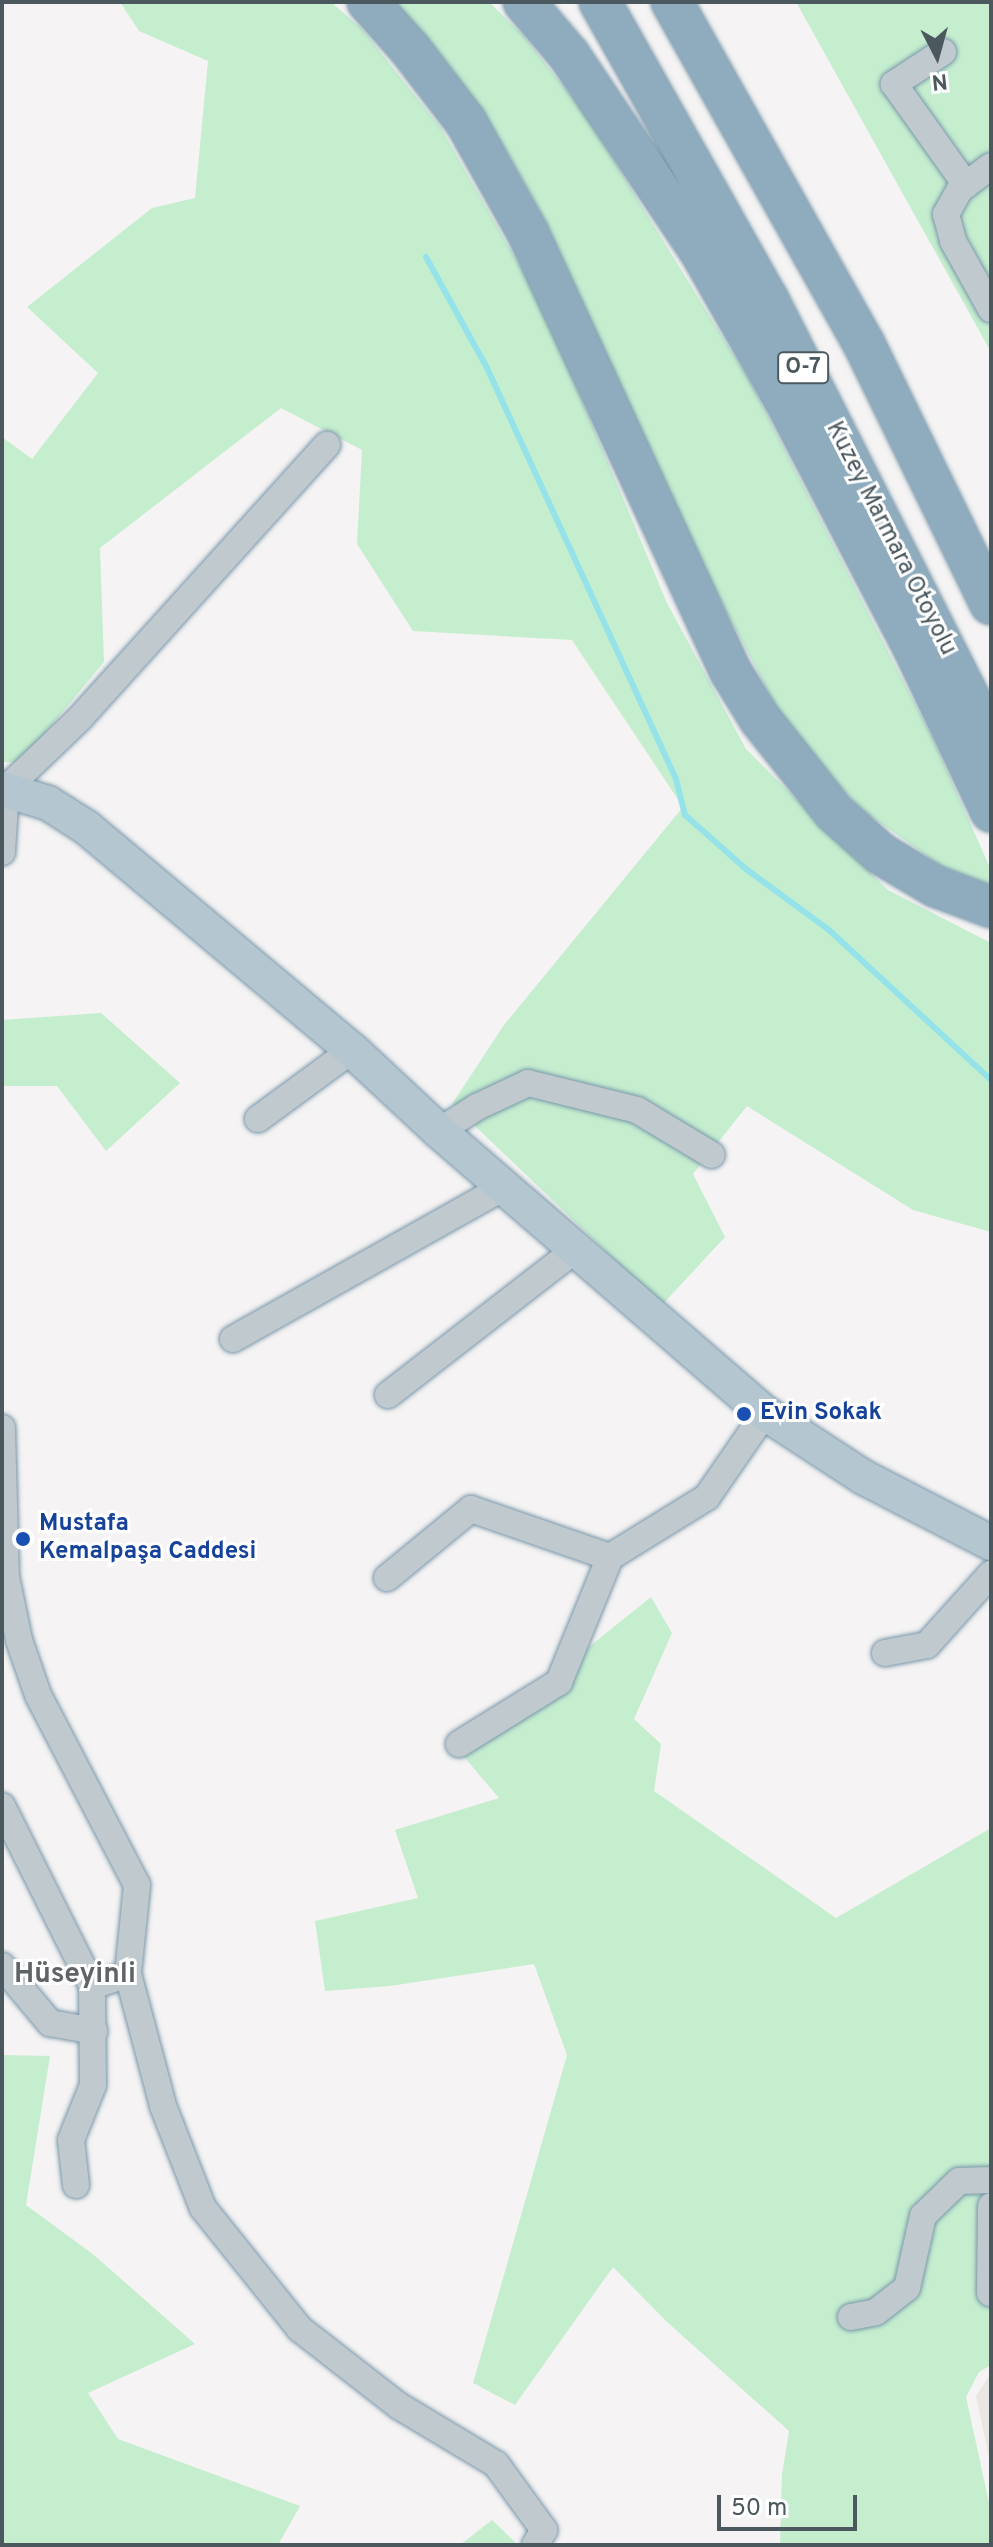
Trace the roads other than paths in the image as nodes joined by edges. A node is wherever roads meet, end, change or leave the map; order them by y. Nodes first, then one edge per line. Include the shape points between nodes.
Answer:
1 (368, 2) edge
2 (524, 2) edge
3 (600, 2) edge
4 (672, 2) edge
5 (943, 52) dead end
6 (991, 166) edge
7 (966, 185) junction
8 (991, 309) edge
9 (327, 445) dead end
10 (991, 604) edge
11 (991, 741) edge
12 (4, 789) edge
13 (991, 811) edge
14 (2, 852) edge
15 (991, 907) edge
16 (352, 1050) junction
17 (258, 1119) dead end
18 (439, 1131) junction
19 (712, 1155) dead end
20 (504, 1187) junction
21 (575, 1250) junction
22 (233, 1339) dead end
23 (388, 1395) dead end
24 (765, 1413) junction
25 (2, 1428) edge
26 (991, 1543) edge
27 (610, 1557) junction
28 (991, 1574) edge
29 (387, 1578) dead end
30 (885, 1653) dead end
31 (459, 1744) dead end
32 (2, 1806) edge
33 (2, 1966) edge
34 (128, 1974) junction
35 (92, 1986) junction
36 (94, 2031) junction
37 (991, 2180) edge
38 (76, 2185) dead end
39 (991, 2206) edge
40 (990, 2293) edge
41 (851, 2317) dead end
42 (535, 2545) edge

1 - 15 highway via 466,122 528,233 731,672 760,719 834,812 881,854 935,886
2 - 13 highway via 569,55 701,252 899,619
3 - 11 highway, Kuzey Marmara Otoyolu / O-7 via 767,298
4 - 10 highway, O-7 via 864,344
5 - 7 street via 894,84
6 - 7 street
7 - 8 street via 946,214 953,241
9 - 12 street via 81,717
12 - 14 street
12 - 16 main road via 48,803 86,827
16 - 17 street
16 - 18 main road
18 - 19 street via 528,1083 637,1110
18 - 20 main road
20 - 21 main road
20 - 22 street
21 - 23 street
21 - 24 main road
24 - 26 main road via 863,1477
24 - 27 street via 707,1497
25 - 34 street via 6,1577 19,1640 38,1695 137,1885
27 - 29 street via 471,1509
27 - 31 street via 559,1682
28 - 30 street via 927,1645
32 - 35 street
33 - 36 street via 50,2023
34 - 35 street
34 - 42 street via 163,2106 203,2208 300,2329 399,2406 496,2464 544,2530
35 - 36 street
36 - 38 street via 93,2085 71,2140
37 - 41 street via 959,2181 923,2216 907,2288 876,2312
39 - 40 street

